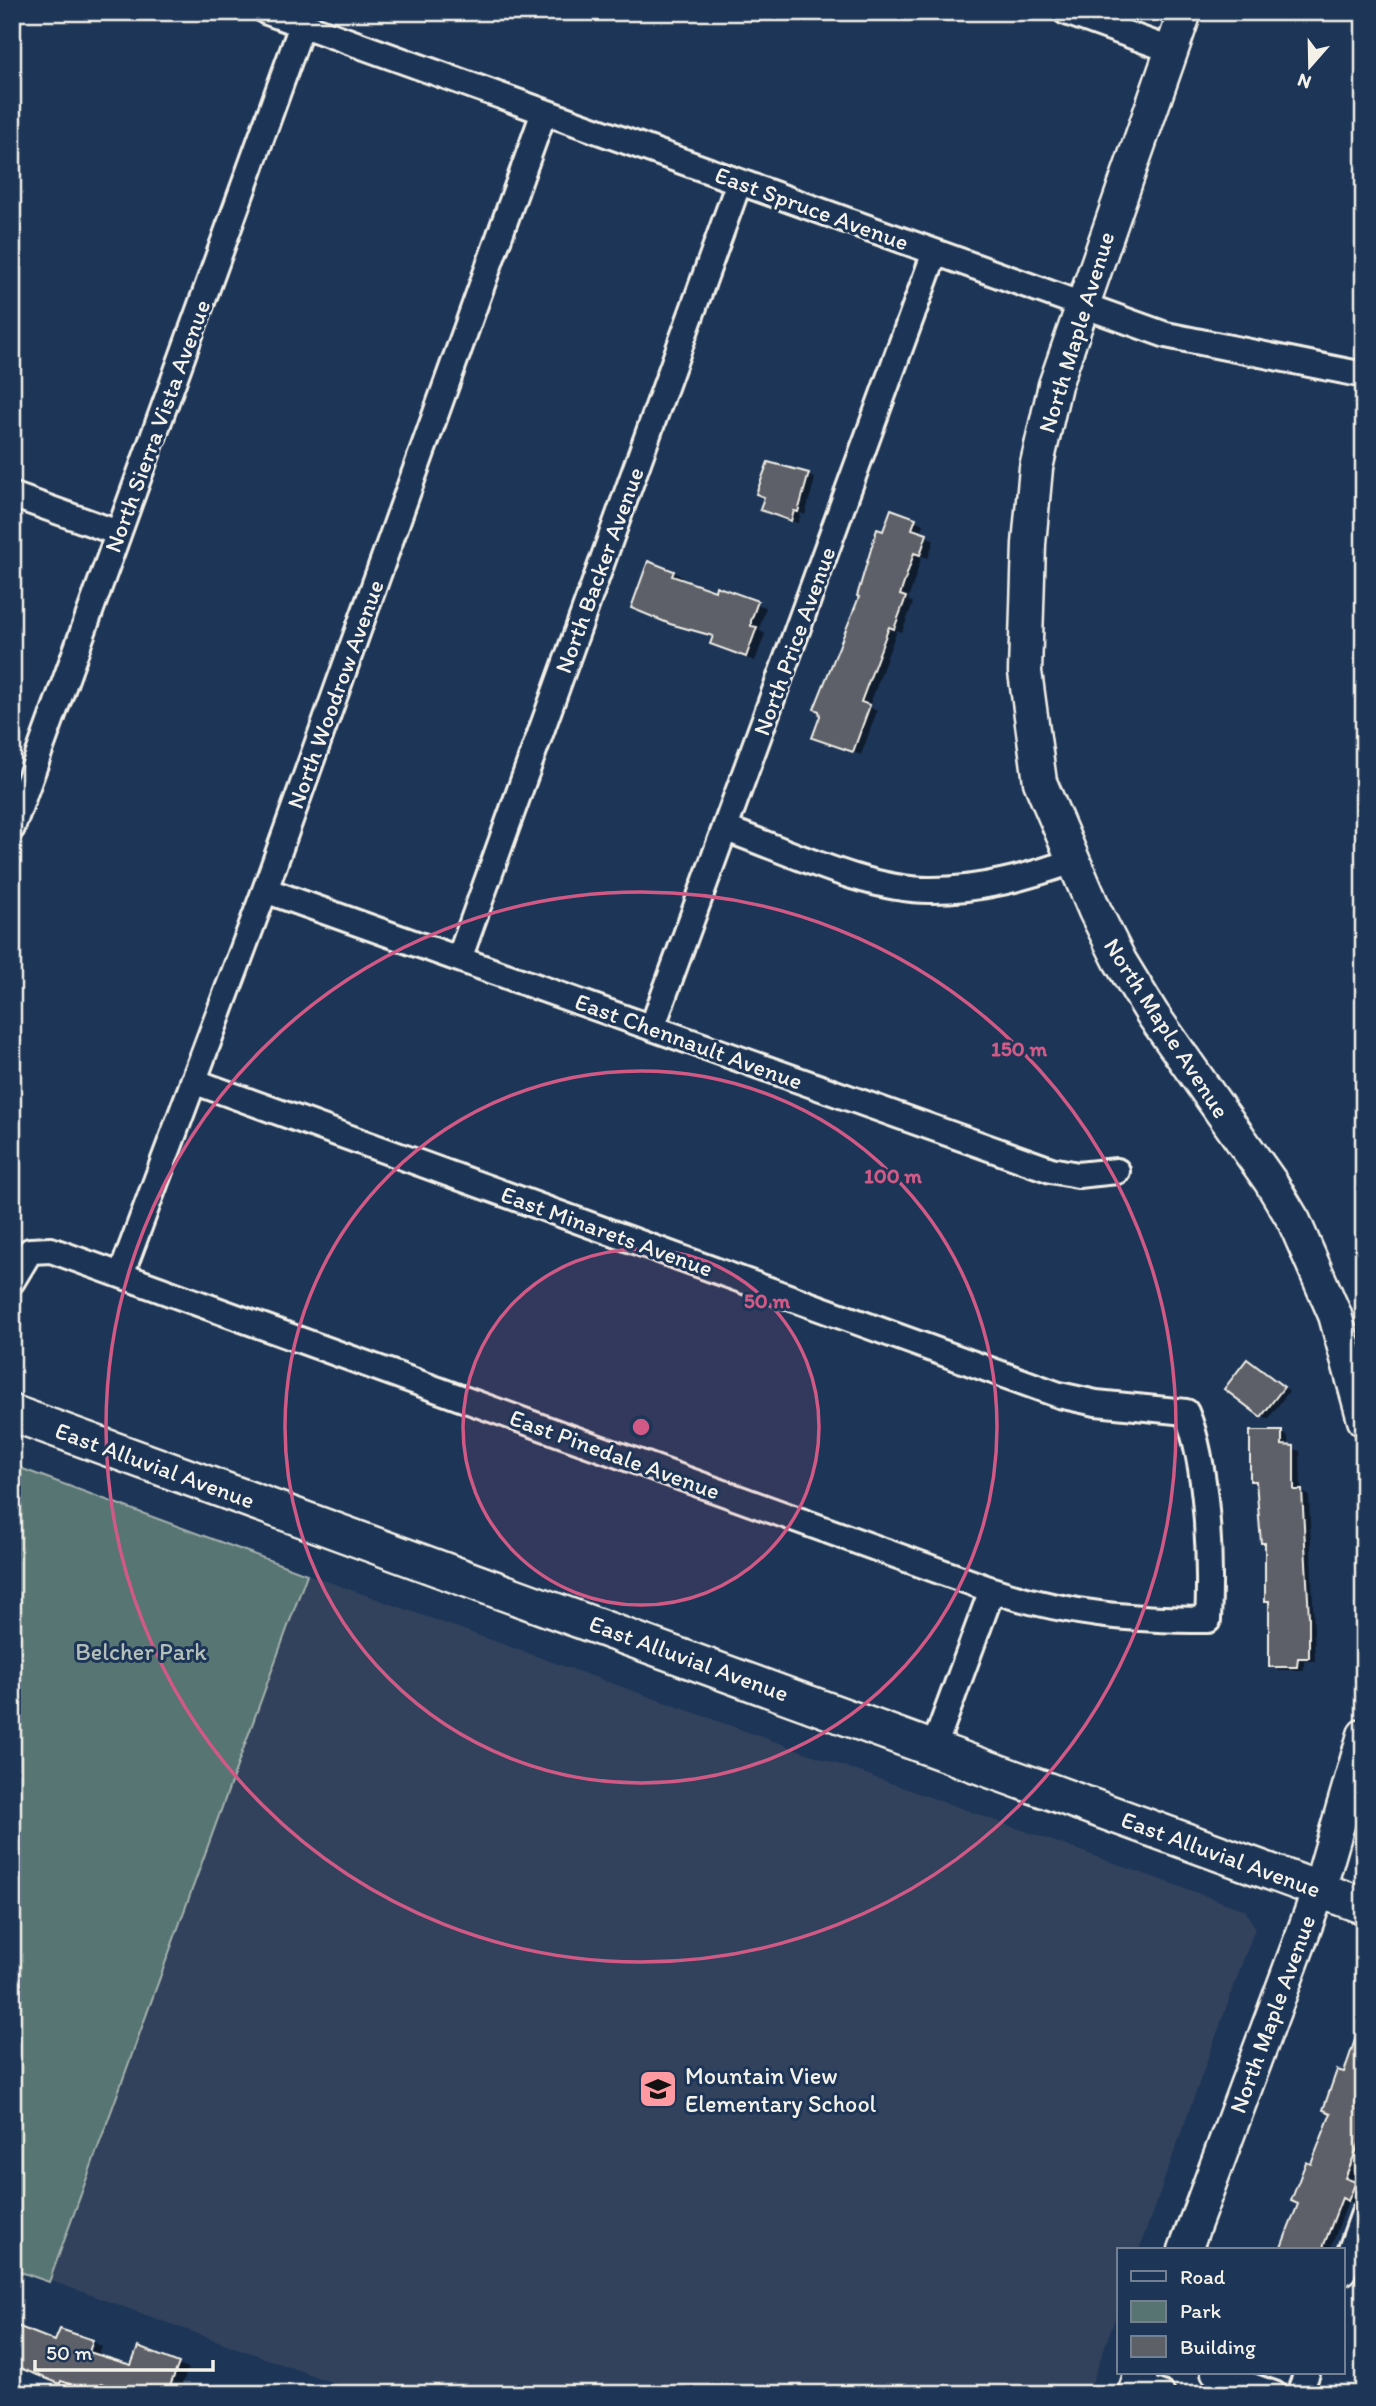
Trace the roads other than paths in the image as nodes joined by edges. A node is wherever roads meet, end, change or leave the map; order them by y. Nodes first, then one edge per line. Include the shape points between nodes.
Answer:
1 (267, 12) edge
2 (1066, 12) edge
3 (1185, 12) edge
4 (302, 25) junction
5 (1171, 50) junction
6 (544, 111) junction
7 (739, 182) junction
8 (935, 252) junction
9 (1080, 304) junction
10 (1364, 375) edge
11 (12, 495) edge
12 (118, 533) junction
13 (12, 828) edge
14 (726, 829) junction
15 (1073, 861) junction
16 (265, 890) junction
17 (459, 959) junction
18 (652, 1028) junction
19 (193, 1081) junction
20 (1117, 1171) dead end
21 (121, 1275) junction
22 (12, 1281) edge
23 (1358, 1369) edge
24 (12, 1413) edge
25 (1364, 1420) edge
26 (992, 1590) junction
27 (1208, 1620) joint
28 (1364, 1735) edge
29 (934, 1747) junction
30 (1319, 1890) junction
31 (1364, 1906) edge
32 (1364, 2213) edge
33 (1186, 2248) edge
34 (1344, 2269) edge
35 (1307, 2374) edge
36 (1224, 2382) edge
37 (1274, 2394) edge
38 (1299, 2394) edge

1 - 4 street, East Spruce Avenue
2 - 5 street
3 - 5 street, North Maple Avenue
4 - 6 street, East Spruce Avenue
4 - 12 street, North Sierra Vista Avenue
5 - 9 street, North Maple Avenue
6 - 7 street, East Spruce Avenue
6 - 16 street, North Woodrow Avenue
7 - 8 street, East Spruce Avenue
7 - 17 street, North Backer Avenue
8 - 9 street, East Spruce Avenue
8 - 14 street, North Price Avenue
9 - 10 street, East Spruce Avenue via 1166,335
9 - 15 street, North Maple Avenue via 1036,468 1028,544 1025,672 1040,782
11 - 12 street
12 - 13 street, North Sierra Vista Avenue
14 - 15 street via 868,879 929,890 980,887
14 - 18 street, North Price Avenue
15 - 23 street, North Maple Avenue via 1126,972 1294,1221
16 - 17 street, East Chennault Avenue
16 - 19 street, North Woodrow Avenue
17 - 18 street, East Chennault Avenue
18 - 20 street, East Chennault Avenue via 1051,1170 1078,1175
19 - 21 street, North Woodrow Avenue
19 - 27 street, East Minarets Avenue via 1059,1395 1096,1404 1186,1412 1197,1449 1204,1504 1211,1573
21 - 22 street, East Pinedale Avenue via 51,1250 30,1251
21 - 26 street, East Pinedale Avenue
23 - 25 street, North Maple Avenue
24 - 29 main road, East Alluvial Avenue
26 - 27 street, East Pinedale Avenue via 1042,1606 1099,1616
26 - 29 street
28 - 30 street, North Maple Avenue
29 - 30 main road, East Alluvial Avenue
30 - 31 main road, East Alluvial Avenue
30 - 33 street, North Maple Avenue
32 - 34 street
35 - 38 street
36 - 37 street

